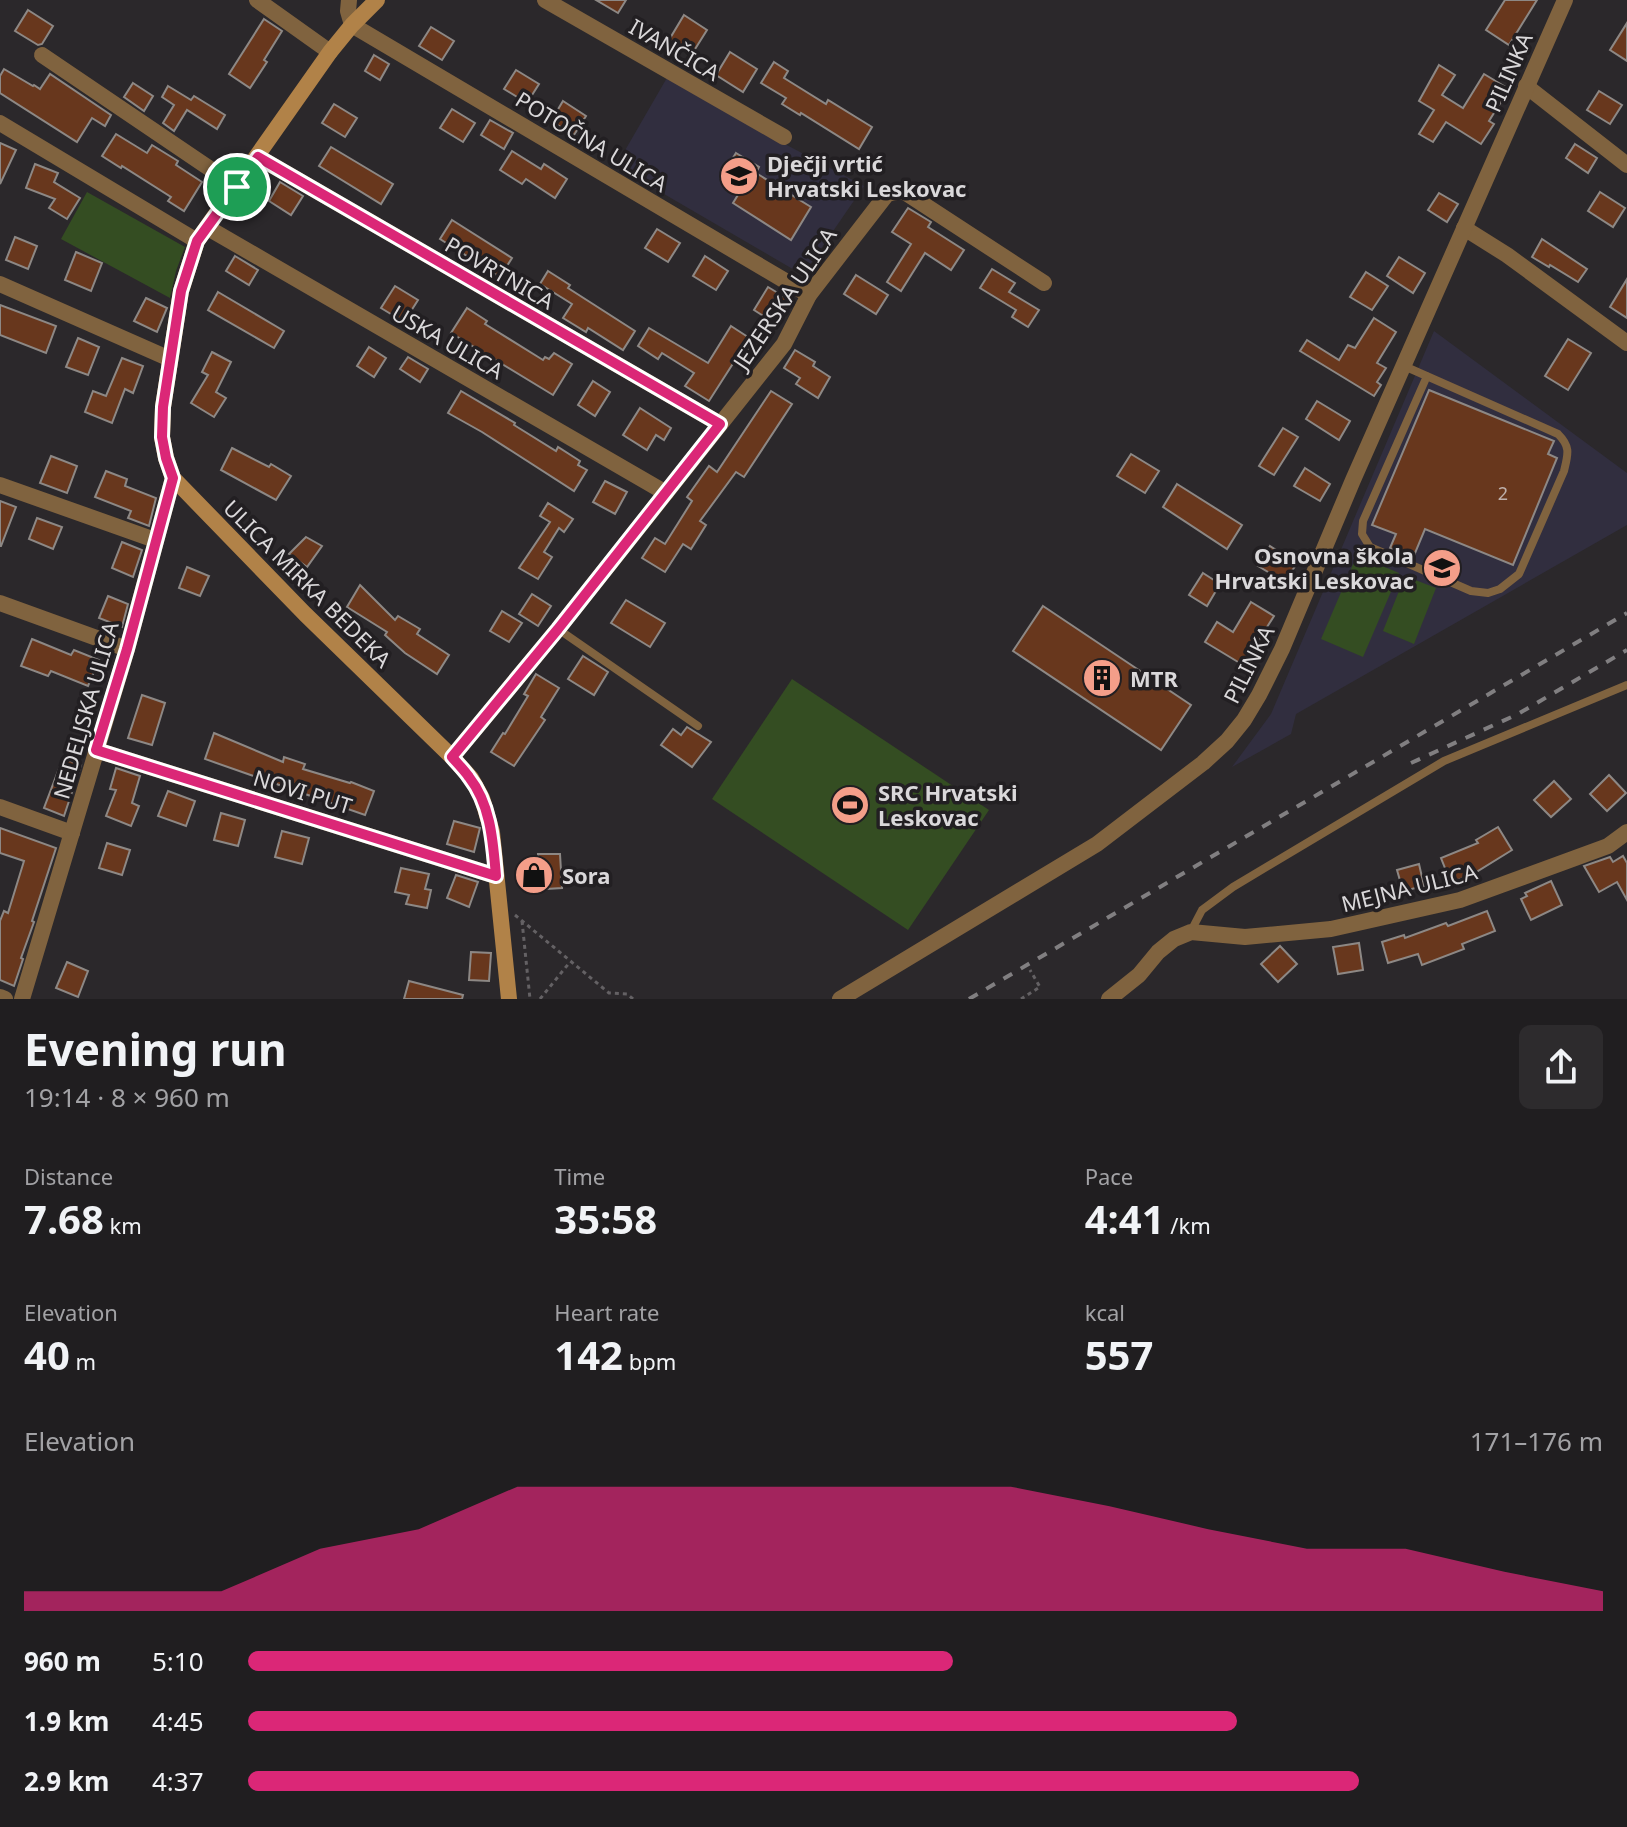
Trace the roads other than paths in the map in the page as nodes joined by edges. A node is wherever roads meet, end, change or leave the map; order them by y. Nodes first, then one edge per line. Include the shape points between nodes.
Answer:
1 (257, 0) edge
2 (349, 0) edge
3 (377, 0) edge
4 (545, 0) edge
5 (1565, 0) edge
6 (352, 25) junction
7 (330, 52) junction
8 (42, 55) dead end
9 (1526, 86) junction
10 (0, 123) edge
11 (784, 137) dead end
12 (258, 157) junction
13 (1627, 165) edge
14 (237, 187) junction
15 (1464, 228) junction
16 (203, 234) junction
17 (1044, 283) dead end
18 (0, 284) edge
19 (809, 295) junction
20 (1627, 343) edge
21 (170, 359) junction
22 (1404, 366) junction
23 (1427, 376) junction
24 (720, 424) junction
25 (173, 478) junction
26 (0, 485) edge
27 (666, 493) junction
28 (155, 540) junction
29 (0, 603) edge
30 (558, 629) junction
31 (127, 649) junction
32 (1627, 685) edge
33 (698, 726) dead end
34 (96, 750) junction
35 (452, 757) junction
36 (0, 807) edge
37 (1627, 832) edge
38 (72, 833) junction
39 (496, 876) junction
40 (1191, 932) junction
41 (22, 999) edge
42 (509, 999) edge
43 (840, 999) edge
44 (1109, 999) edge

1 - 7 street
2 - 6 street
3 - 6 main road, ULICA MIRKA BEDEKA
4 - 11 street, IVANČICA
5 - 9 street, PILINKA
6 - 7 main road, ULICA MIRKA BEDEKA
6 - 19 street, POTOČNA ULICA
7 - 12 main road, ULICA MIRKA BEDEKA
8 - 14 street
9 - 13 street
9 - 15 street, PILINKA
10 - 16 street, USKA ULICA
12 - 14 main road, ULICA MIRKA BEDEKA
12 - 24 street, POVRTNICA
14 - 16 main road, ULICA MIRKA BEDEKA
15 - 20 street
15 - 22 street, PILINKA
16 - 21 main road, ULICA MIRKA BEDEKA via 181,291
16 - 27 street, USKA ULICA
17 - 19 street, JEZERSKA ULICA via 903,191 887,194
18 - 21 street
19 - 24 street, JEZERSKA ULICA via 784,344
21 - 25 main road, ULICA MIRKA BEDEKA via 162,437
22 - 23 lane
22 - 43 street, PILINKA via 1282,649 1227,741 1097,844
23 - 23 lane via 1566,442 1564,471 1519,574 1488,593 1471,591 1370,547 1362,534 1363,521
24 - 27 street, JEZERSKA ULICA
25 - 28 street, NEDELJSKA ULICA
25 - 35 main road, ULICA MIRKA BEDEKA
26 - 28 street
27 - 30 street, JEZERSKA ULICA
28 - 31 street, NEDELJSKA ULICA
29 - 31 street
30 - 33 lane
30 - 35 street, JEZERSKA ULICA
31 - 34 street, NEDELJSKA ULICA
32 - 40 lane via 1444,761 1233,887 1202,910
34 - 38 street, NEDELJSKA ULICA
34 - 39 street, NOVI PUT
35 - 39 main road, ULICA MIRKA BEDEKA via 482,798
36 - 38 street
37 - 40 street, MEJNA ULICA via 1608,846 1460,900 1331,929 1245,937
38 - 41 street, NEDELJSKA ULICA
39 - 42 main road, ULICA MIRKA BEDEKA
40 - 44 street via 1158,952

